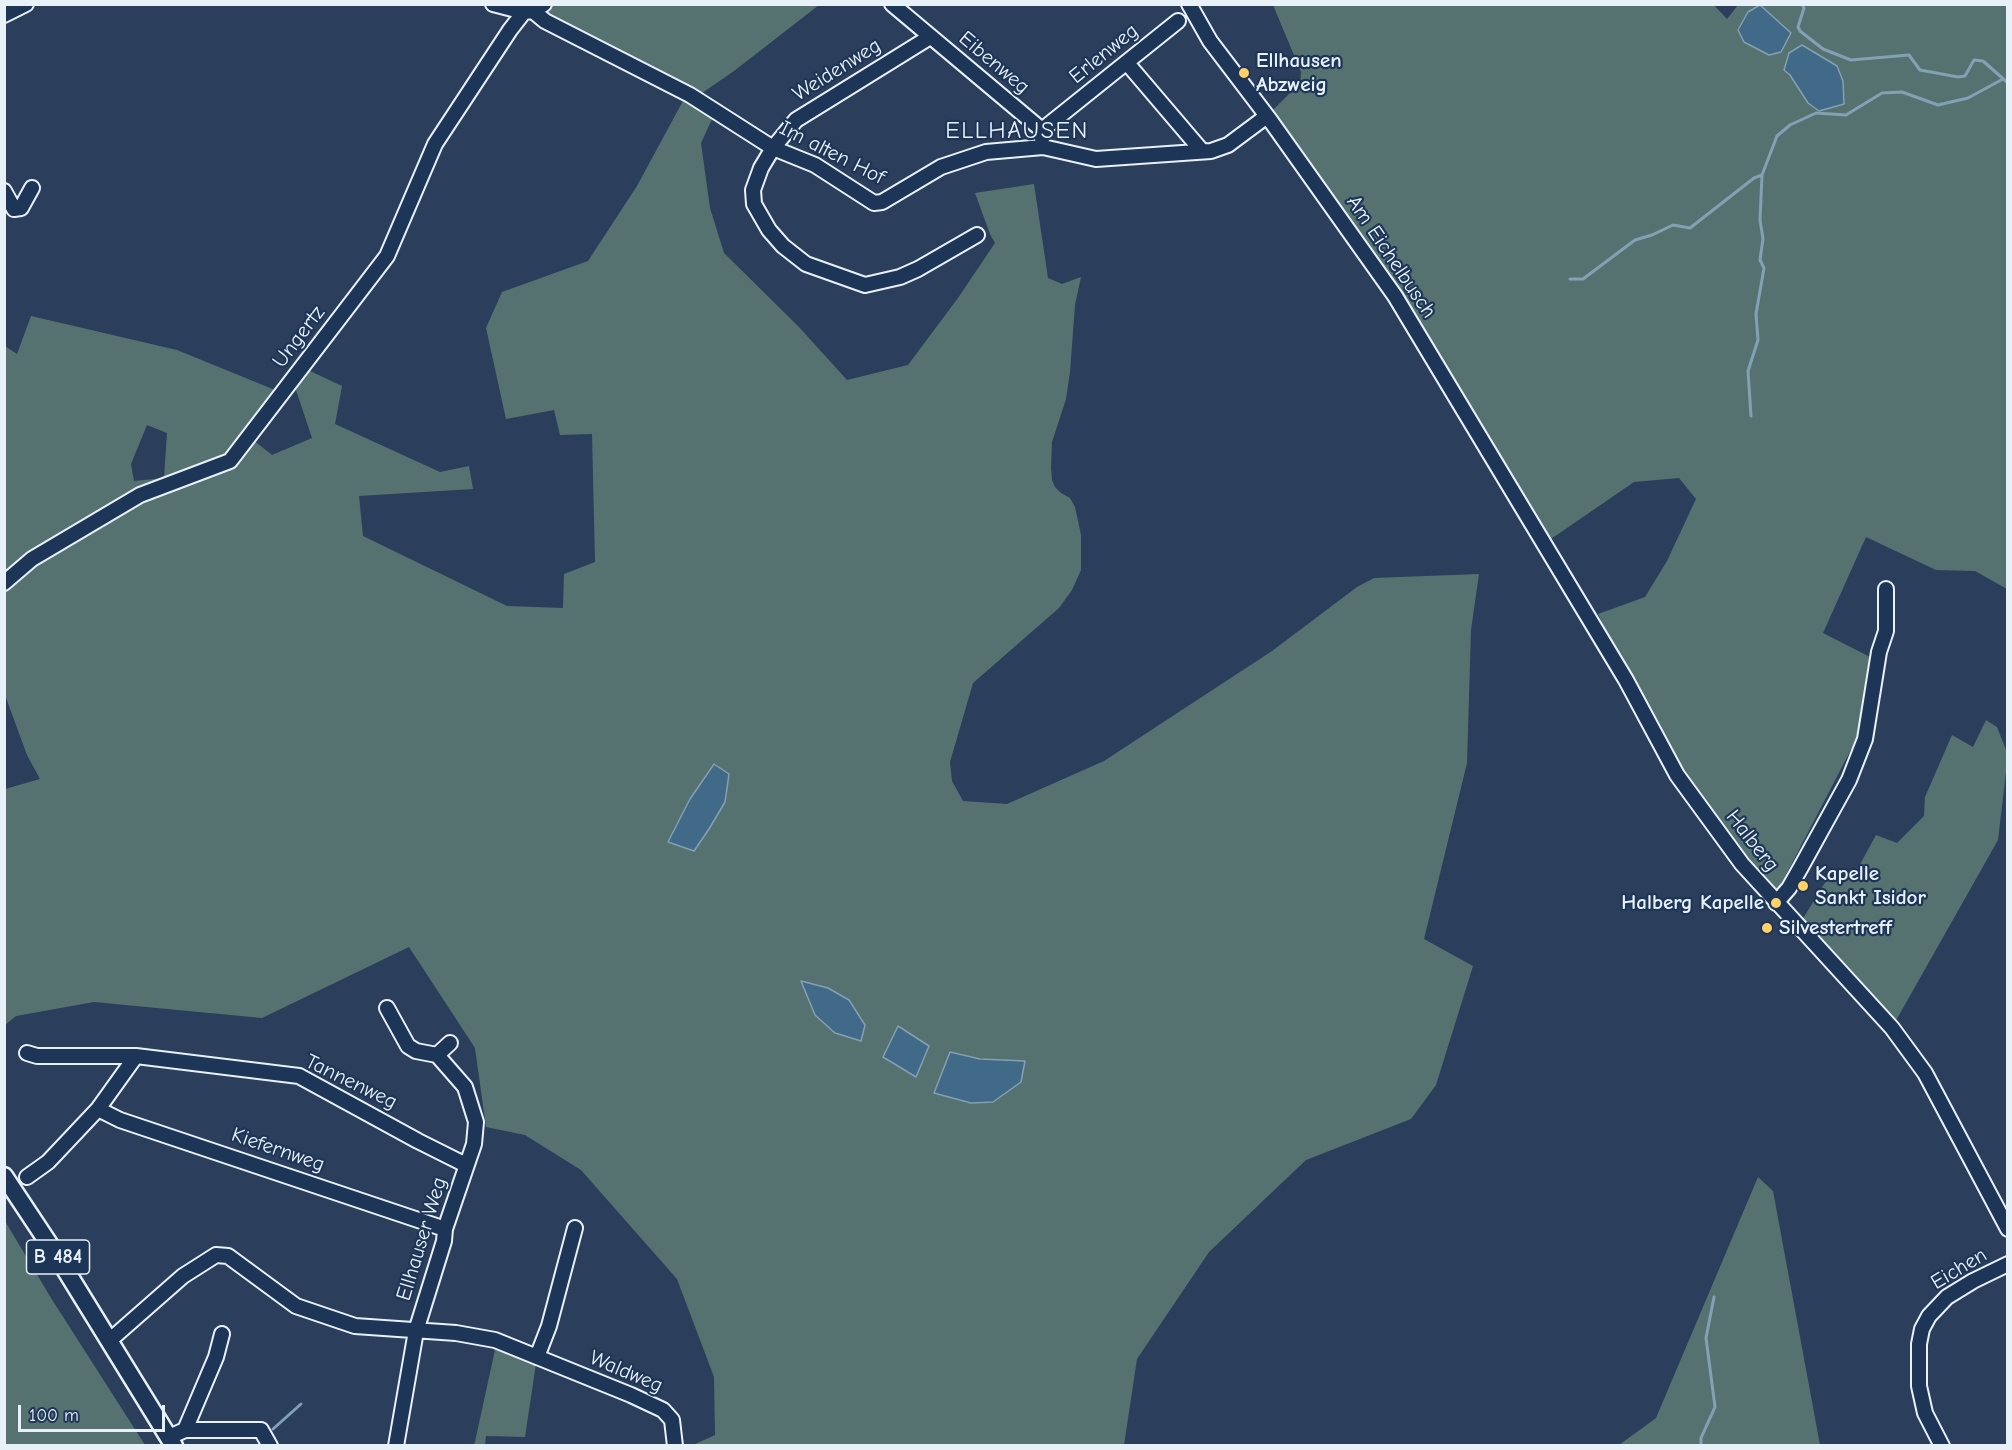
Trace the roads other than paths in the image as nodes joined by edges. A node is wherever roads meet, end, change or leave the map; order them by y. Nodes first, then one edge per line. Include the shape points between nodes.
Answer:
1 (26, 4) edge
2 (493, 4) edge
3 (892, 4) edge
4 (1189, 4) edge
5 (534, 9) edge
6 (4, 15) edge
7 (1178, 21) dead end
8 (930, 37) junction
9 (1127, 63) junction
10 (1267, 116) junction
11 (1042, 130) junction
12 (1043, 147) junction
13 (773, 148) junction
14 (1202, 151) junction
15 (32, 188) dead end
16 (4, 191) edge
17 (977, 235) dead end
18 (1544, 542) joint
19 (4, 583) edge
20 (1886, 589) dead end
21 (1776, 903) junction
22 (387, 1008) dead end
23 (450, 1043) dead end
24 (27, 1053) dead end
25 (437, 1055) junction
26 (136, 1056) junction
27 (98, 1109) junction
28 (466, 1165) junction
29 (4, 1176) edge
30 (27, 1177) dead end
31 (575, 1228) dead end
32 (445, 1229) junction
33 (2007, 1229) edge
34 (2007, 1264) edge
35 (416, 1330) junction
36 (222, 1334) dead end
37 (109, 1341) junction
38 (537, 1357) junction
39 (185, 1430) junction
40 (172, 1441) edge
41 (270, 1446) edge
42 (396, 1446) edge
43 (675, 1446) edge
44 (1942, 1446) edge

1 - 6 street
2 - 5 street, Im alten Hof
3 - 8 street, Eibenweg
4 - 10 street, Am Eichelbusch via 1210,41
5 - 13 street, Im alten Hof via 545,21 690,95
5 - 19 street, Ungertz via 510,30 435,144 387,256 230,460 140,495 32,559
7 - 9 street, Erlenweg
8 - 11 street, Eibenweg
8 - 13 street, Weidenweg via 796,120
9 - 11 street, Erlenweg
9 - 14 street
10 - 14 street, Im alten Hof via 1227,145
10 - 18 street, Am Eichelbusch via 1395,296
11 - 12 street
12 - 13 street, Im alten Hof via 963,158 882,202 874,202 814,165
12 - 14 street, Im alten Hof via 1096,159
13 - 17 street, Weidenweg via 753,190 754,204 769,230 806,264 865,285 909,273
15 - 16 street via 21,208 14,209
18 - 21 street, Halberg via 1677,775 1742,864
20 - 21 street, Halberg via 1886,631 1865,739 1849,780 1789,888
21 - 33 street via 1885,1020 1925,1073
22 - 25 street via 408,1046
23 - 25 street
24 - 26 street, Tannenweg
25 - 28 street, Ellhauser Weg via 465,1086 476,1122 474,1144
26 - 27 street
26 - 28 street, Tannenweg via 299,1076
27 - 30 street via 48,1162
27 - 32 street, Kiefernweg via 120,1120
28 - 32 street, Ellhauser Weg
29 - 37 main road, B 484
31 - 38 street
32 - 35 street, Ellhauser Weg
34 - 44 street, Eichen via 1947,1297 1922,1329 1918,1344 1919,1386 1924,1413
35 - 37 street, Waldweg via 355,1326 296,1306 228,1256 216,1255 165,1290
35 - 38 street, Waldweg via 495,1340
35 - 42 street, Ellhauser Weg
36 - 39 street
37 - 40 main road, B 484
38 - 43 street, Waldweg via 663,1410 672,1420
39 - 40 street
39 - 41 street via 261,1430

